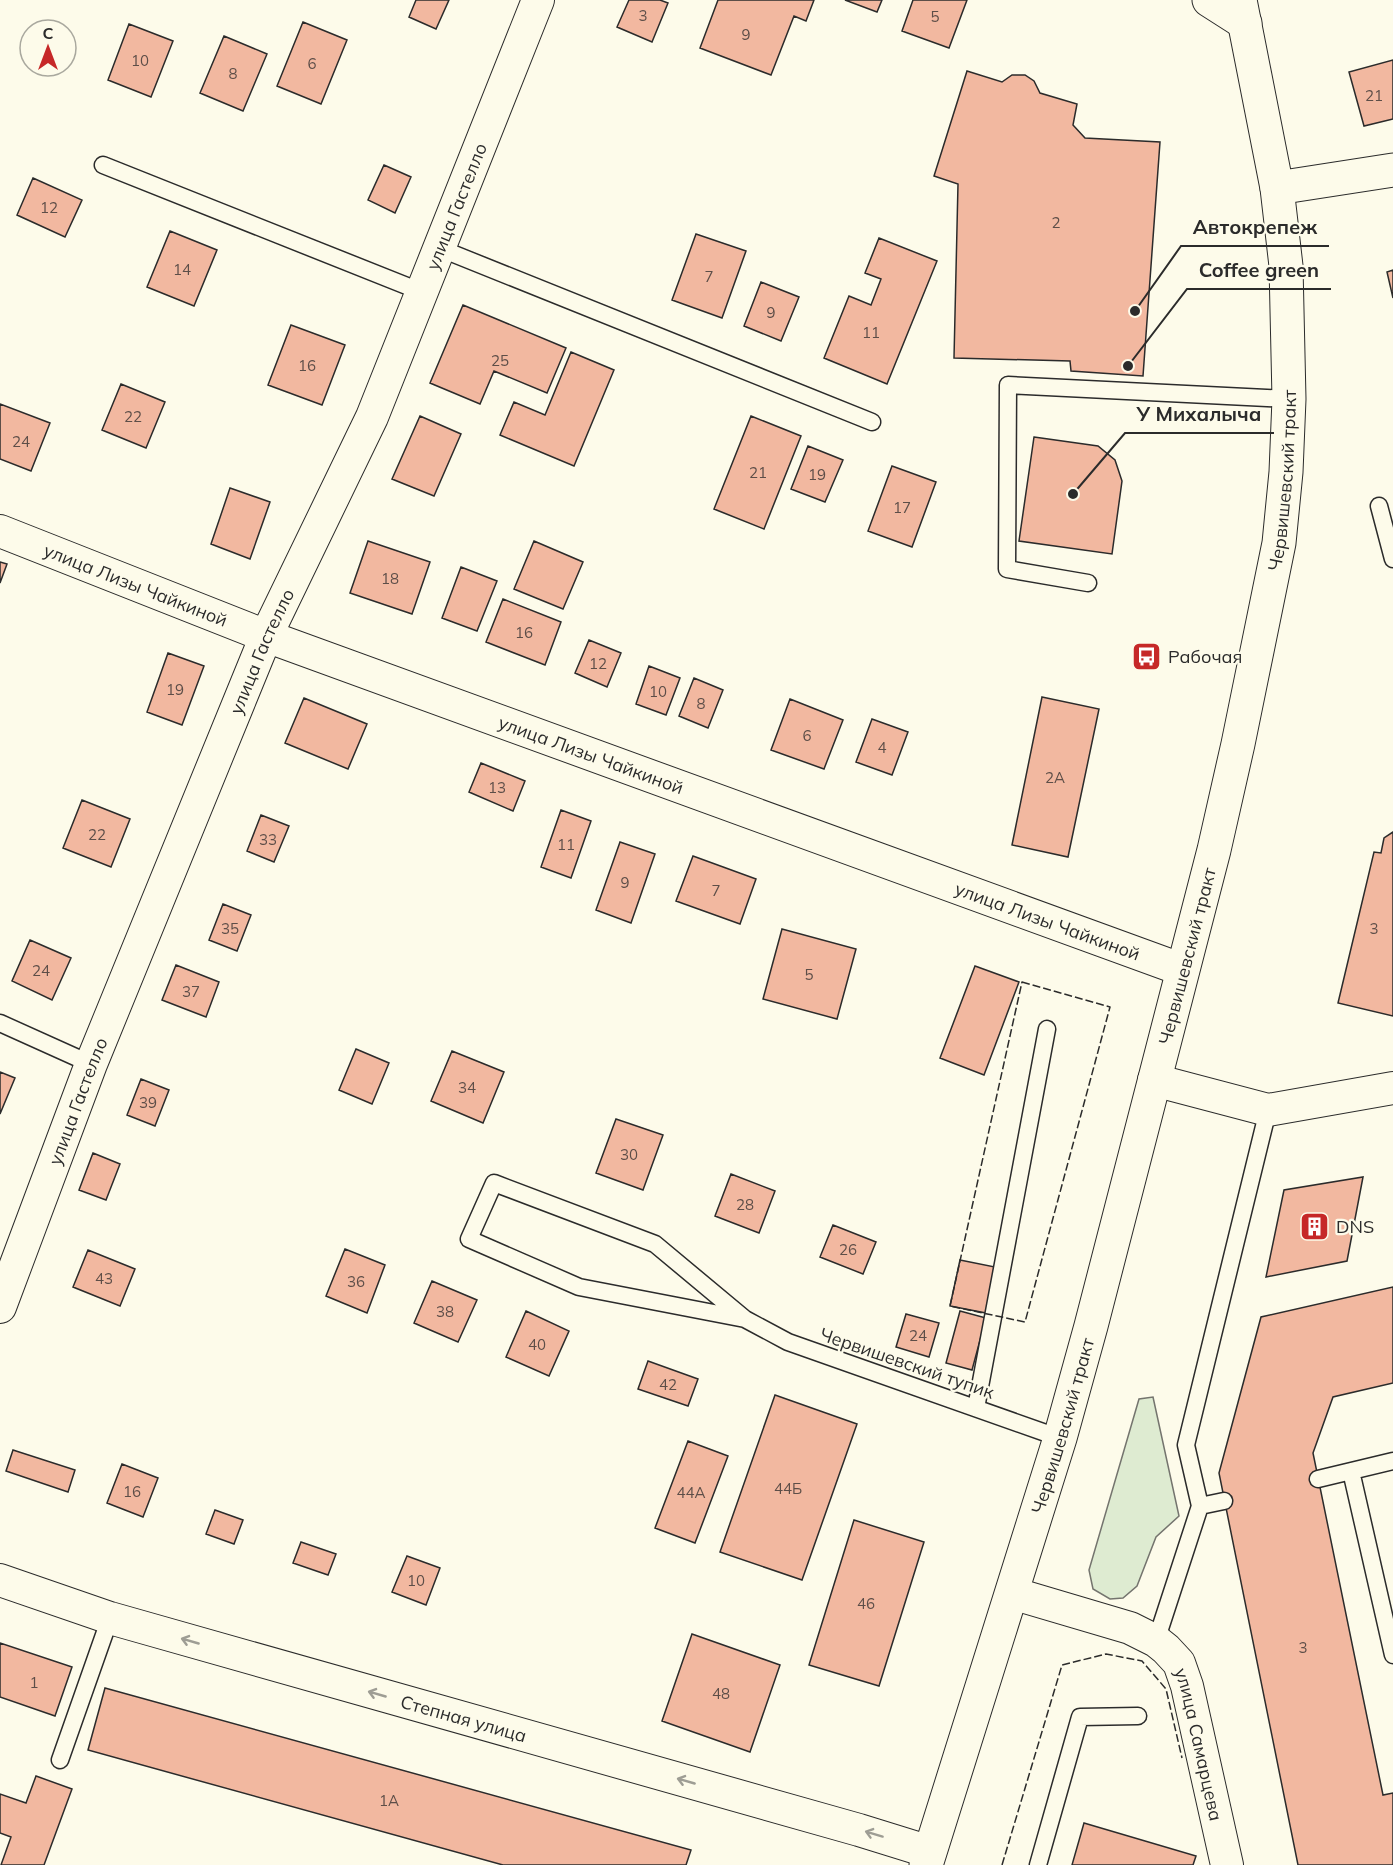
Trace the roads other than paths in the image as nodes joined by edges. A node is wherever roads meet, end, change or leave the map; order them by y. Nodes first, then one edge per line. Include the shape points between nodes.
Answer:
1 (538, 0) edge
2 (1209, 0) edge
3 (1242, 12) edge
4 (103, 165) dead end
5 (1393, 170) edge
6 (1277, 188) junction
7 (440, 248) junction
8 (422, 292) junction
9 (1289, 399) junction
10 (872, 422) dead end
11 (1378, 506) dead end
12 (0, 531) edge
13 (1393, 559) edge
14 (1088, 583) dead end
15 (266, 636) junction
16 (1183, 970) junction
17 (0, 1023) edge
18 (1047, 1029) dead end
19 (91, 1064) junction
20 (1154, 1080) junction
21 (1393, 1088) edge
22 (1268, 1110) junction
23 (0, 1307) edge
24 (745, 1319) junction
25 (976, 1408) junction
26 (1060, 1438) junction
27 (1393, 1461) edge
28 (1351, 1471) junction
29 (1318, 1479) dead end
30 (1224, 1500) dead end
31 (1200, 1506) junction
32 (0, 1580) edge
33 (1011, 1593) junction
34 (110, 1618) junction
35 (1156, 1641) junction
36 (1393, 1655) edge
37 (1138, 1716) dead end
38 (60, 1760) dead end
39 (928, 1858) edge
40 (1038, 1865) edge
41 (1227, 1865) edge

1 - 7 street, улица Гастелло
2 - 3 main road
3 - 6 main road, Червишевский тракт
4 - 8 lane
5 - 6 main road
6 - 9 main road, Червишевский тракт via 1286,266
7 - 8 street, улица Гастелло
7 - 10 lane
8 - 15 street, улица Гастелло via 372,417
9 - 14 lane via 1008,385 1007,569
9 - 16 main road, Червишевский тракт via 1279,543 1238,744
11 - 13 lane
12 - 15 street, улица Лизы Чайкиной
15 - 16 street, улица Лизы Чайкиной
15 - 19 street, улица Гастелло
16 - 20 main road, Червишевский тракт
17 - 19 lane
18 - 25 lane
19 - 23 street, улица Гастелло
20 - 22 street
20 - 26 main road, Червишевский тракт
21 - 22 street
22 - 31 lane via 1186,1445
24 - 24 lane, Червишевский тупик via 579,1287 469,1239 494,1183 655,1244
24 - 25 lane, Червишевский тупик via 788,1342
25 - 26 lane, Червишевский тупик
26 - 33 main road, Червишевский тракт
27 - 28 lane
28 - 29 lane
28 - 36 lane
30 - 31 lane
31 - 35 lane
32 - 34 street, Степная улица
33 - 35 street, улица Самарцева via 1130,1628
33 - 39 main road, Червишевский тракт
34 - 38 lane
39 -> 34 street, Степная улица via 847,1826
35 - 41 street, улица Самарцева via 1179,1663 1187,1686
37 - 40 lane via 1080,1717

